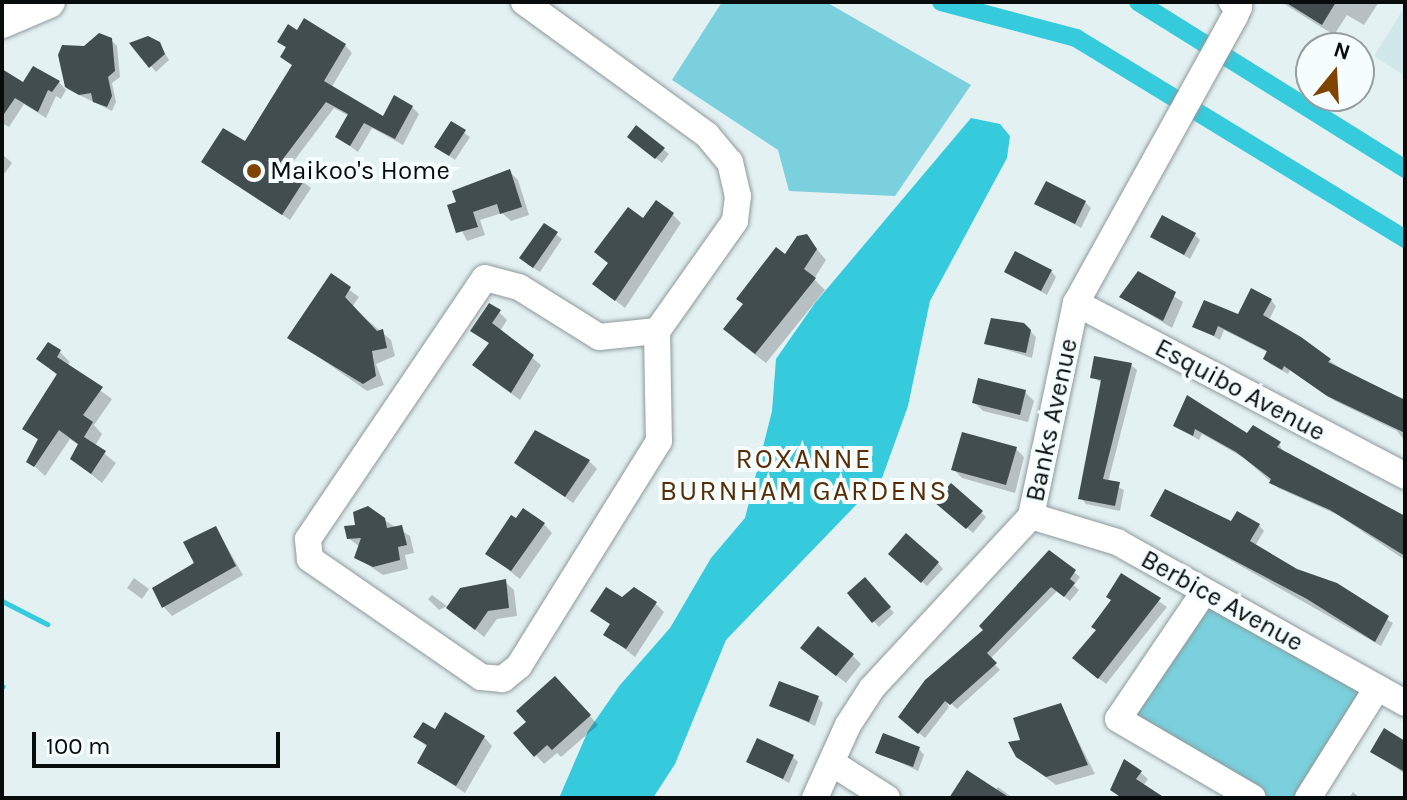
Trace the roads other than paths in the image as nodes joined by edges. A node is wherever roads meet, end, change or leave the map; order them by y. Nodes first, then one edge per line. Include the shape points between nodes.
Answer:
1 (49, 2) edge
2 (524, 2) edge
3 (1235, 4) edge
4 (6, 13) edge
5 (1076, 303) junction
6 (657, 331) junction
7 (1405, 476) edge
8 (1031, 516) junction
9 (1204, 592) junction
10 (1377, 688) junction
11 (1405, 703) edge
12 (832, 763) junction
13 (815, 798) edge
14 (887, 798) edge
15 (1253, 798) edge
16 (1308, 798) edge

1 - 4 main road
2 - 6 street via 707,135 730,162 738,196 735,221
3 - 5 street, Banks Avenue
5 - 7 street, Esquibo Avenue
5 - 8 street, Banks Avenue
6 - 6 street via 599,337 519,287 485,278 308,539 310,559 481,677 503,679 519,666 659,441
8 - 9 street, Berbice Avenue via 1117,542
8 - 12 street, Banks Avenue via 872,688
9 - 10 street, Berbice Avenue
9 - 15 street via 1118,719
10 - 11 street, Berbice Avenue
10 - 16 street
12 - 13 street, Banks Avenue
12 - 14 street

